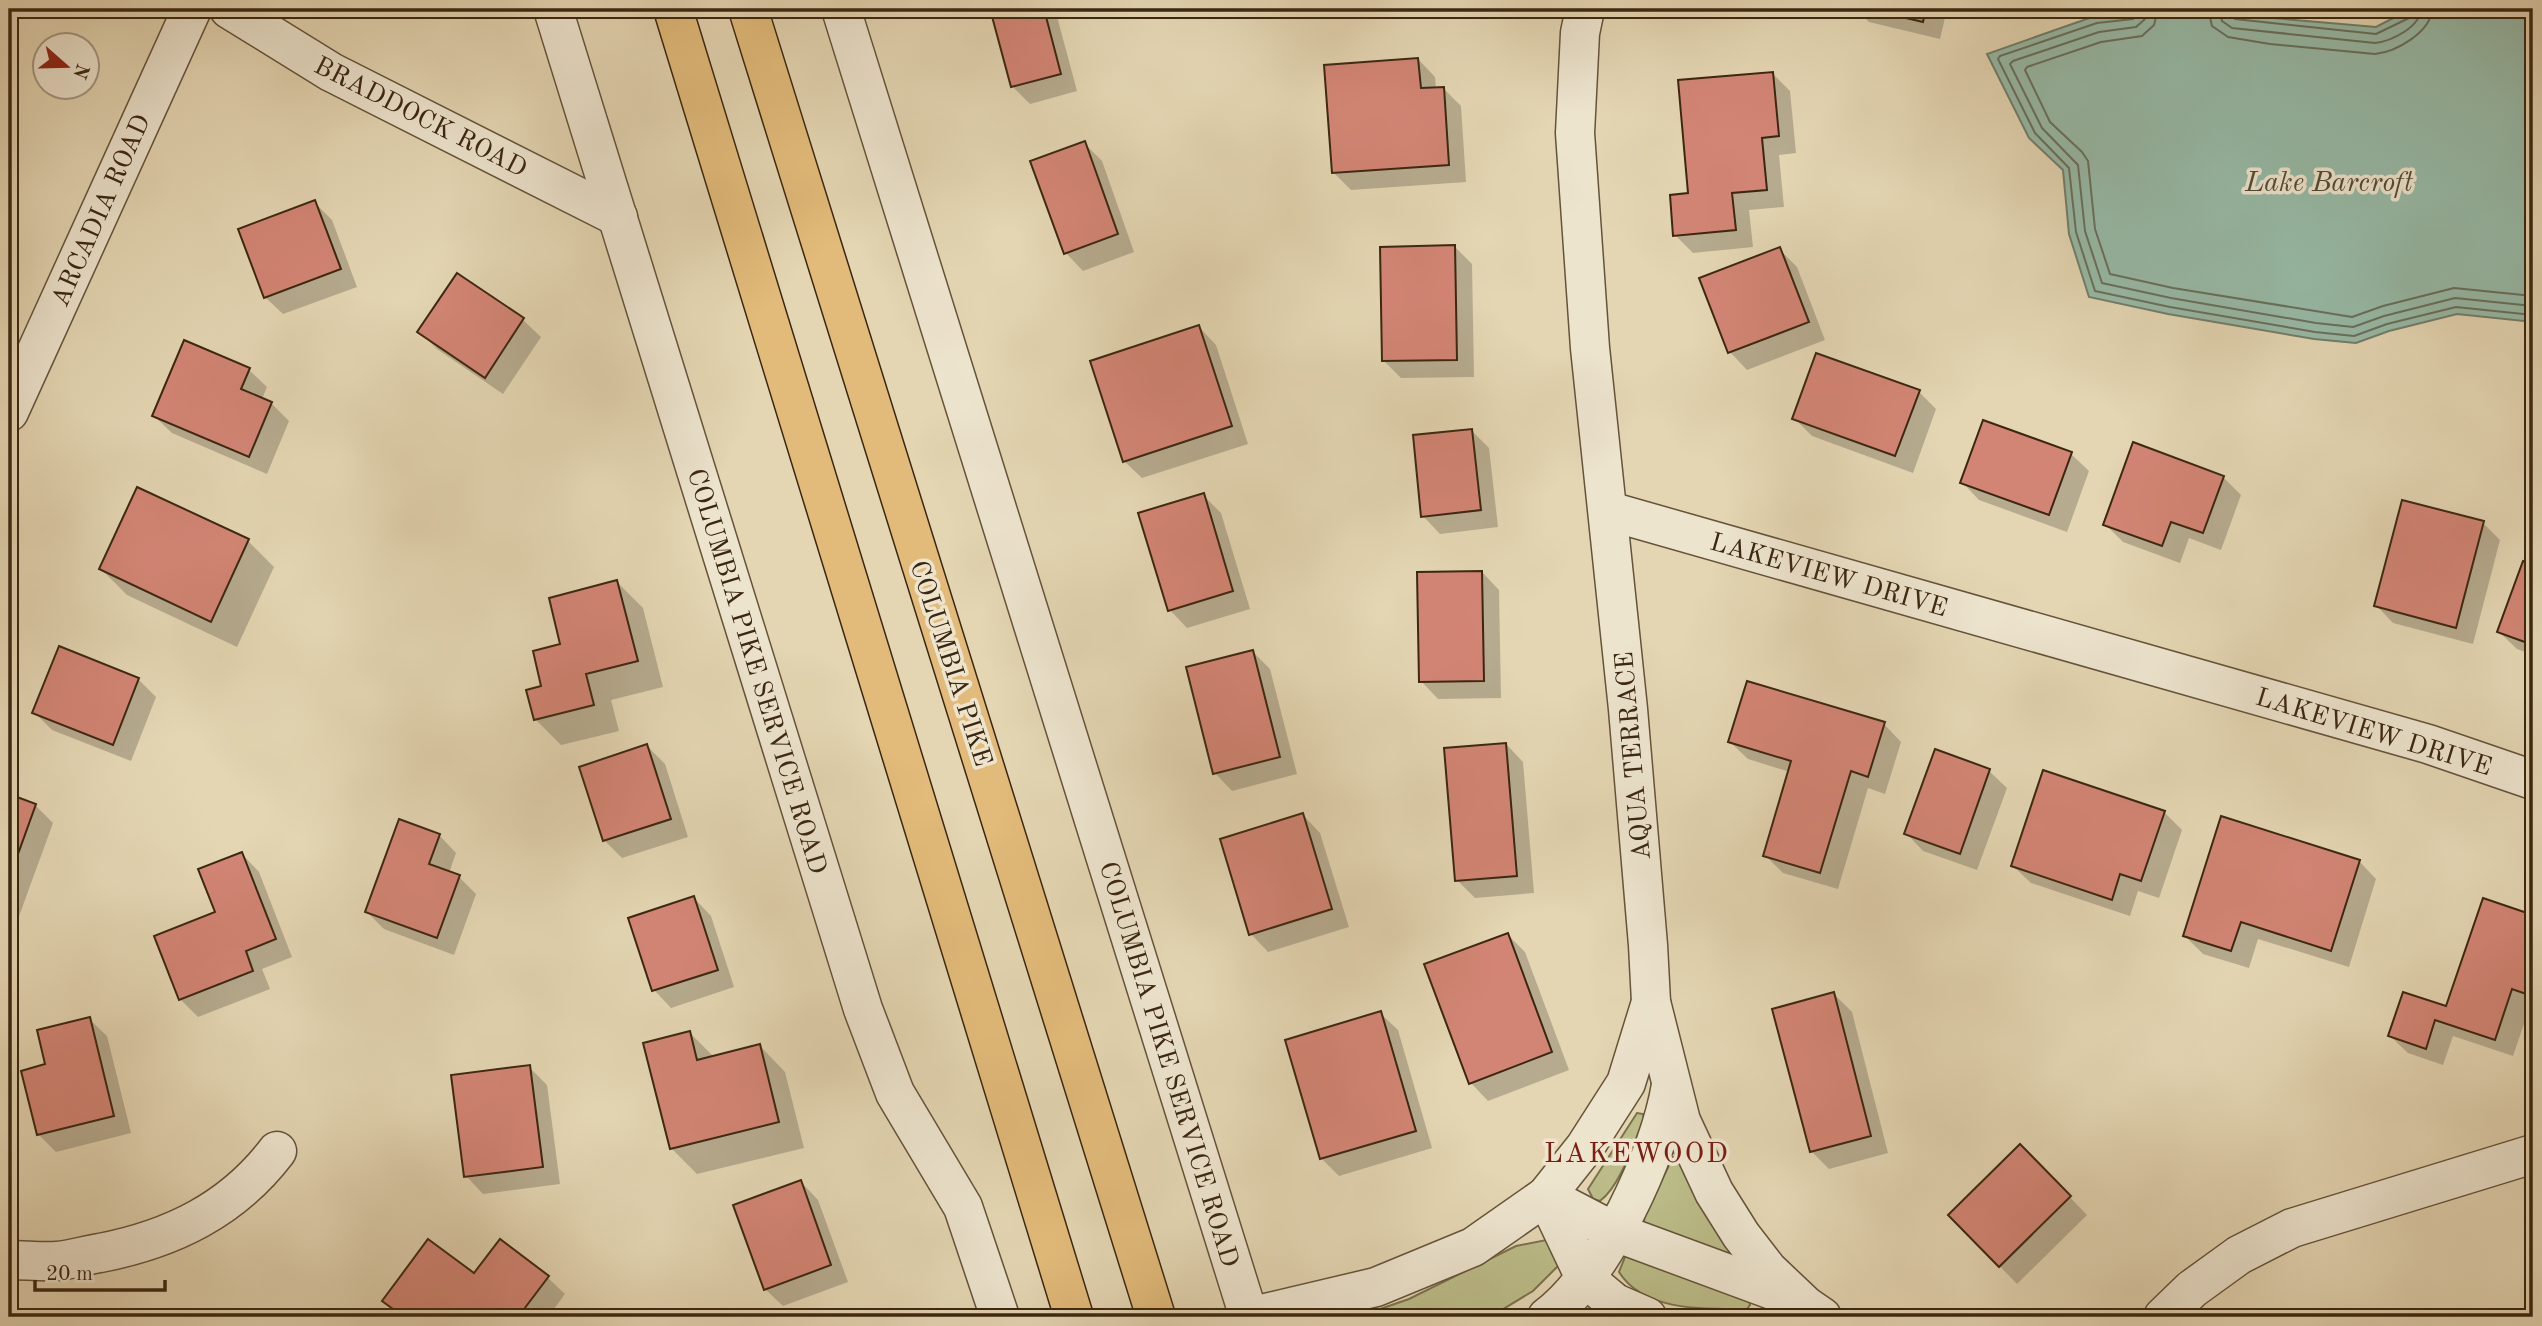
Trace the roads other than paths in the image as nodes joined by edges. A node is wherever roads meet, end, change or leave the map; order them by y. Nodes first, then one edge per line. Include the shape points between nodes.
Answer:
1 (192, 9) edge
2 (229, 9) edge
3 (553, 9) edge
4 (673, 9) edge
5 (748, 9) edge
6 (841, 9) edge
7 (1585, 9) edge
8 (618, 217) junction
9 (9, 412) edge
10 (1609, 511) junction
11 (2533, 779) edge
12 (1651, 1002) junction
13 (1672, 1084) junction
14 (277, 1151) dead end
15 (2533, 1154) edge
16 (1546, 1196) junction
17 (1615, 1232) junction
18 (9, 1260) edge
19 (1585, 1278) junction
20 (1811, 1309) edge
21 (1000, 1317) edge
22 (1074, 1317) edge
23 (1156, 1317) edge
24 (1249, 1317) edge
25 (1547, 1317) edge
26 (1647, 1317) edge
27 (2163, 1317) edge

1 - 9 street, ARCADIA ROAD
2 - 8 street, BRADDOCK ROAD via 331,72
3 - 8 street, COLUMBIA PIKE SERVICE ROAD
4 - 22 main road
5 - 23 main road, COLUMBIA PIKE
6 - 24 street, COLUMBIA PIKE SERVICE ROAD
7 - 10 street via 1574,133 1590,348
8 - 21 street, COLUMBIA PIKE SERVICE ROAD via 867,1020 895,1093 963,1207
10 - 11 street, LAKEVIEW DRIVE via 2428,744
10 - 12 street, AQUA TERRACE
12 - 13 street, AQUA TERRACE
12 - 16 street, AQUA TERRACE via 1626,1083 1585,1147
13 - 17 street, AQUA TERRACE via 1645,1173
13 - 20 street, AQUA TERRACE via 1681,1121 1714,1192 1768,1270
14 - 18 street via 229,1200 186,1227 128,1247 58,1261
15 - 27 street via 2292,1228 2239,1255
16 - 17 street, AQUA TERRACE
16 - 19 street
16 - 24 street, AQUA TERRACE via 1473,1247 1376,1287
17 - 19 street, AQUA TERRACE
17 - 20 street, AQUA TERRACE
19 - 25 street, AQUA TERRACE
19 - 26 street via 1615,1303

